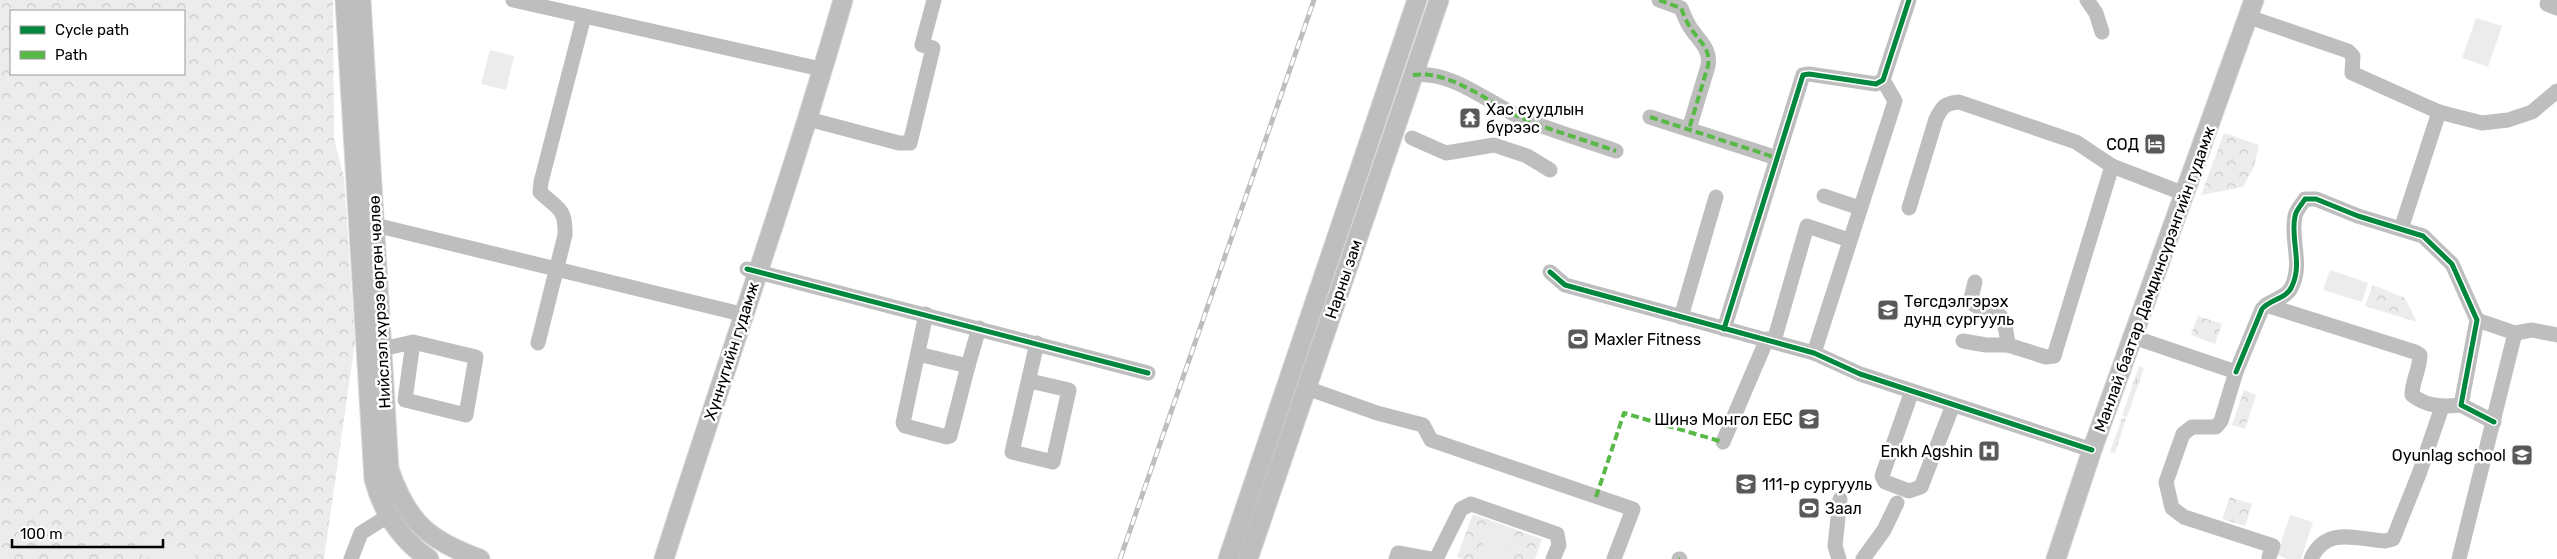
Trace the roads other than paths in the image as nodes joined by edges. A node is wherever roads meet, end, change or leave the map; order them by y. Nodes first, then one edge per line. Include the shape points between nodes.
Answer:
1 (345, 0) edge
2 (361, 0) edge
3 (513, 0) edge
4 (829, 0) edge
5 (843, 0) edge
6 (934, 0) edge
7 (1417, 0) edge
8 (1439, 0) edge
9 (1659, 0) edge
10 (1909, 0) edge
11 (2087, 0) edge
12 (2548, 0) edge
13 (2251, 8) edge
14 (2557, 8) edge
15 (584, 16) junction
16 (2102, 32) dead end
17 (812, 68) junction
18 (1413, 75) junction
19 (1883, 80) junction
20 (2557, 91) edge
21 (2439, 112) junction
22 (1650, 117) dead end
23 (808, 119) junction
24 (1689, 129) junction
25 (1412, 138) dead end
26 (1616, 151) dead end
27 (1777, 158) junction
28 (2112, 166) junction
29 (1550, 170) dead end
30 (2185, 194) junction
31 (1824, 196) dead end
32 (1716, 197) dead end
33 (1860, 208) junction
34 (1909, 208) dead end
35 (369, 216) junction
36 (2401, 229) junction
37 (1849, 240) junction
38 (752, 270) junction
39 (556, 271) junction
40 (1550, 272) dead end
41 (1975, 282) dead end
42 (2266, 305) junction
43 (733, 312) junction
44 (926, 314) junction
45 (1681, 317) junction
46 (2477, 320) junction
47 (979, 328) junction
48 (1724, 329) junction
49 (2515, 333) junction
50 (2557, 335) edge
51 (1313, 336) junction
52 (2132, 337) junction
53 (1770, 340) junction
54 (1962, 341) dead end
55 (413, 342) junction
56 (538, 343) dead end
57 (1038, 343) junction
58 (2008, 345) junction
59 (382, 349) junction
60 (1814, 353) junction
61 (918, 354) junction
62 (968, 366) junction
63 (2236, 372) junction
64 (1148, 373) dead end
65 (1030, 381) junction
66 (1912, 390) junction
67 (1315, 391) dead end
68 (1953, 405) junction
69 (2461, 405) junction
70 (2442, 407) junction
71 (2494, 422) junction
72 (1723, 442) dead end
73 (2092, 450) junction
74 (1840, 499) dead end
75 (1897, 503) dead end
76 (388, 516) junction
77 (2269, 557) dead end
78 (351, 559) edge
79 (429, 559) edge
80 (480, 559) edge
81 (651, 559) edge
82 (664, 559) edge
83 (1228, 559) edge
84 (1248, 559) edge
85 (1396, 559) edge
86 (1431, 559) edge
87 (1436, 559) edge
88 (1553, 559) edge
89 (1614, 559) edge
90 (1839, 559) edge
91 (1863, 559) edge
92 (2056, 559) edge
93 (2311, 559) edge
94 (2459, 559) edge

1 - 35 main road, Нийслэл хүрээ өргөн чөлөө
2 - 35 main road, Нийслэл хүрээ өргөн чөлөө
3 - 15 street
4 - 17 main road, Хүннүгийн гудамж
5 - 23 main road, Хүннүгийн гудамж
6 - 23 street via 922,45 933,48 910,143 899,143
7 - 51 main road, Нарны зам
8 - 18 main road, Нарны зам
9 - 24 street via 1681,8 1690,29 1709,55
10 - 19 street
11 - 16 street via 2096,13
12 - 14 street via 2547,4
13 - 21 street via 2348,51 2353,56 2352,73
13 - 30 main road, Манлай баатар Дамдинсүрэнгийн гудамж
15 - 17 street
15 - 39 street via 541,182 540,192 559,207 566,219
17 - 38 main road, Хүннүгийн гудамж
18 - 26 street via 1424,74 1448,80 1480,93 1521,117
18 - 51 main road, Нарны зам
19 - 27 street via 1876,84 1803,75
19 - 33 street via 1894,101
20 - 21 street via 2532,112 2508,120 2482,123
21 - 36 street
22 - 24 street
23 - 38 main road, Хүннүгийн гудамж
24 - 27 street
25 - 29 street via 1446,153 1494,145 1527,156
27 - 48 street
28 - 30 street
28 - 34 street via 2076,142 1991,111 1949,102 1942,107 1936,119
28 - 58 street via 2054,356 2046,357
30 - 52 main road, Манлай баатар Дамдинсүрэнгийн гудамж
31 - 33 street
32 - 45 street
33 - 37 street
35 - 39 street
35 - 59 main road, Нийслэл хүрээ өргөн чөлөө
35 - 76 main road, Нийслэл хүрээ өргөн чөлөө via 374,479
36 - 42 street via 2316,199 2305,199 2295,215 2293,238 2298,264 2292,286
36 - 46 street via 2423,236 2452,264
37 - 53 street via 1807,226
37 - 60 street
38 - 43 main road, Хүннүгийн гудамж
38 - 44 street
38 - 82 main road, Хүннүгийн гудамж
39 - 43 street
39 - 56 street
40 - 45 street via 1565,285
41 - 58 street via 1970,302 2001,315 2005,320
42 - 63 street
42 - 70 street via 2415,352 2420,355 2420,361 2412,395 2420,401
43 - 81 main road, Хүннүгийн гудамж
44 - 47 street
44 - 61 street
45 - 48 street
46 - 49 street
46 - 69 street
47 - 57 street
47 - 62 street
48 - 53 street
49 - 50 street via 2532,330
49 - 71 street
51 - 83 main road, Нарны зам
51 - 84 main road, Нарны зам
52 - 63 street
52 - 73 main road, Манлай баатар Дамдинсүрэнгийн гудамж
53 - 60 street
53 - 72 street
54 - 58 street
55 - 55 street via 476,357 466,415 405,400
55 - 59 street
57 - 64 street
57 - 65 street
59 - 80 main road, Нийслэл хүрээ өргөн чөлөө via 389,469 402,504 426,532 450,548
60 - 66 street via 1860,374
61 - 62 street
61 - 62 street via 903,423 947,437 950,436
63 - 77 street via 2221,421 2216,427 2192,427 2183,434 2166,482 2168,497 2172,508 2184,517 2273,546
65 - 65 street via 1012,452 1053,462 1069,390
66 - 68 street
66 - 68 street via 1882,476 1885,482 1908,491 1921,487
67 - 89 street via 1423,425 1431,440 1633,509
68 - 73 street
69 - 70 street
69 - 71 street
70 - 93 street via 2392,539 2332,536 2323,541
71 - 94 street
73 - 92 main road, Манлай баатар Дамдинсүрэнгийн гудамж
74 - 90 street via 1835,546
75 - 91 street via 1884,530
76 - 78 street via 361,533
76 - 79 main road, Нийслэл хүрээ өргөн чөлөө via 411,546
85 - 86 street via 1398,553 1406,553
87 - 88 street via 1461,509 1471,504 1557,534 1559,545

